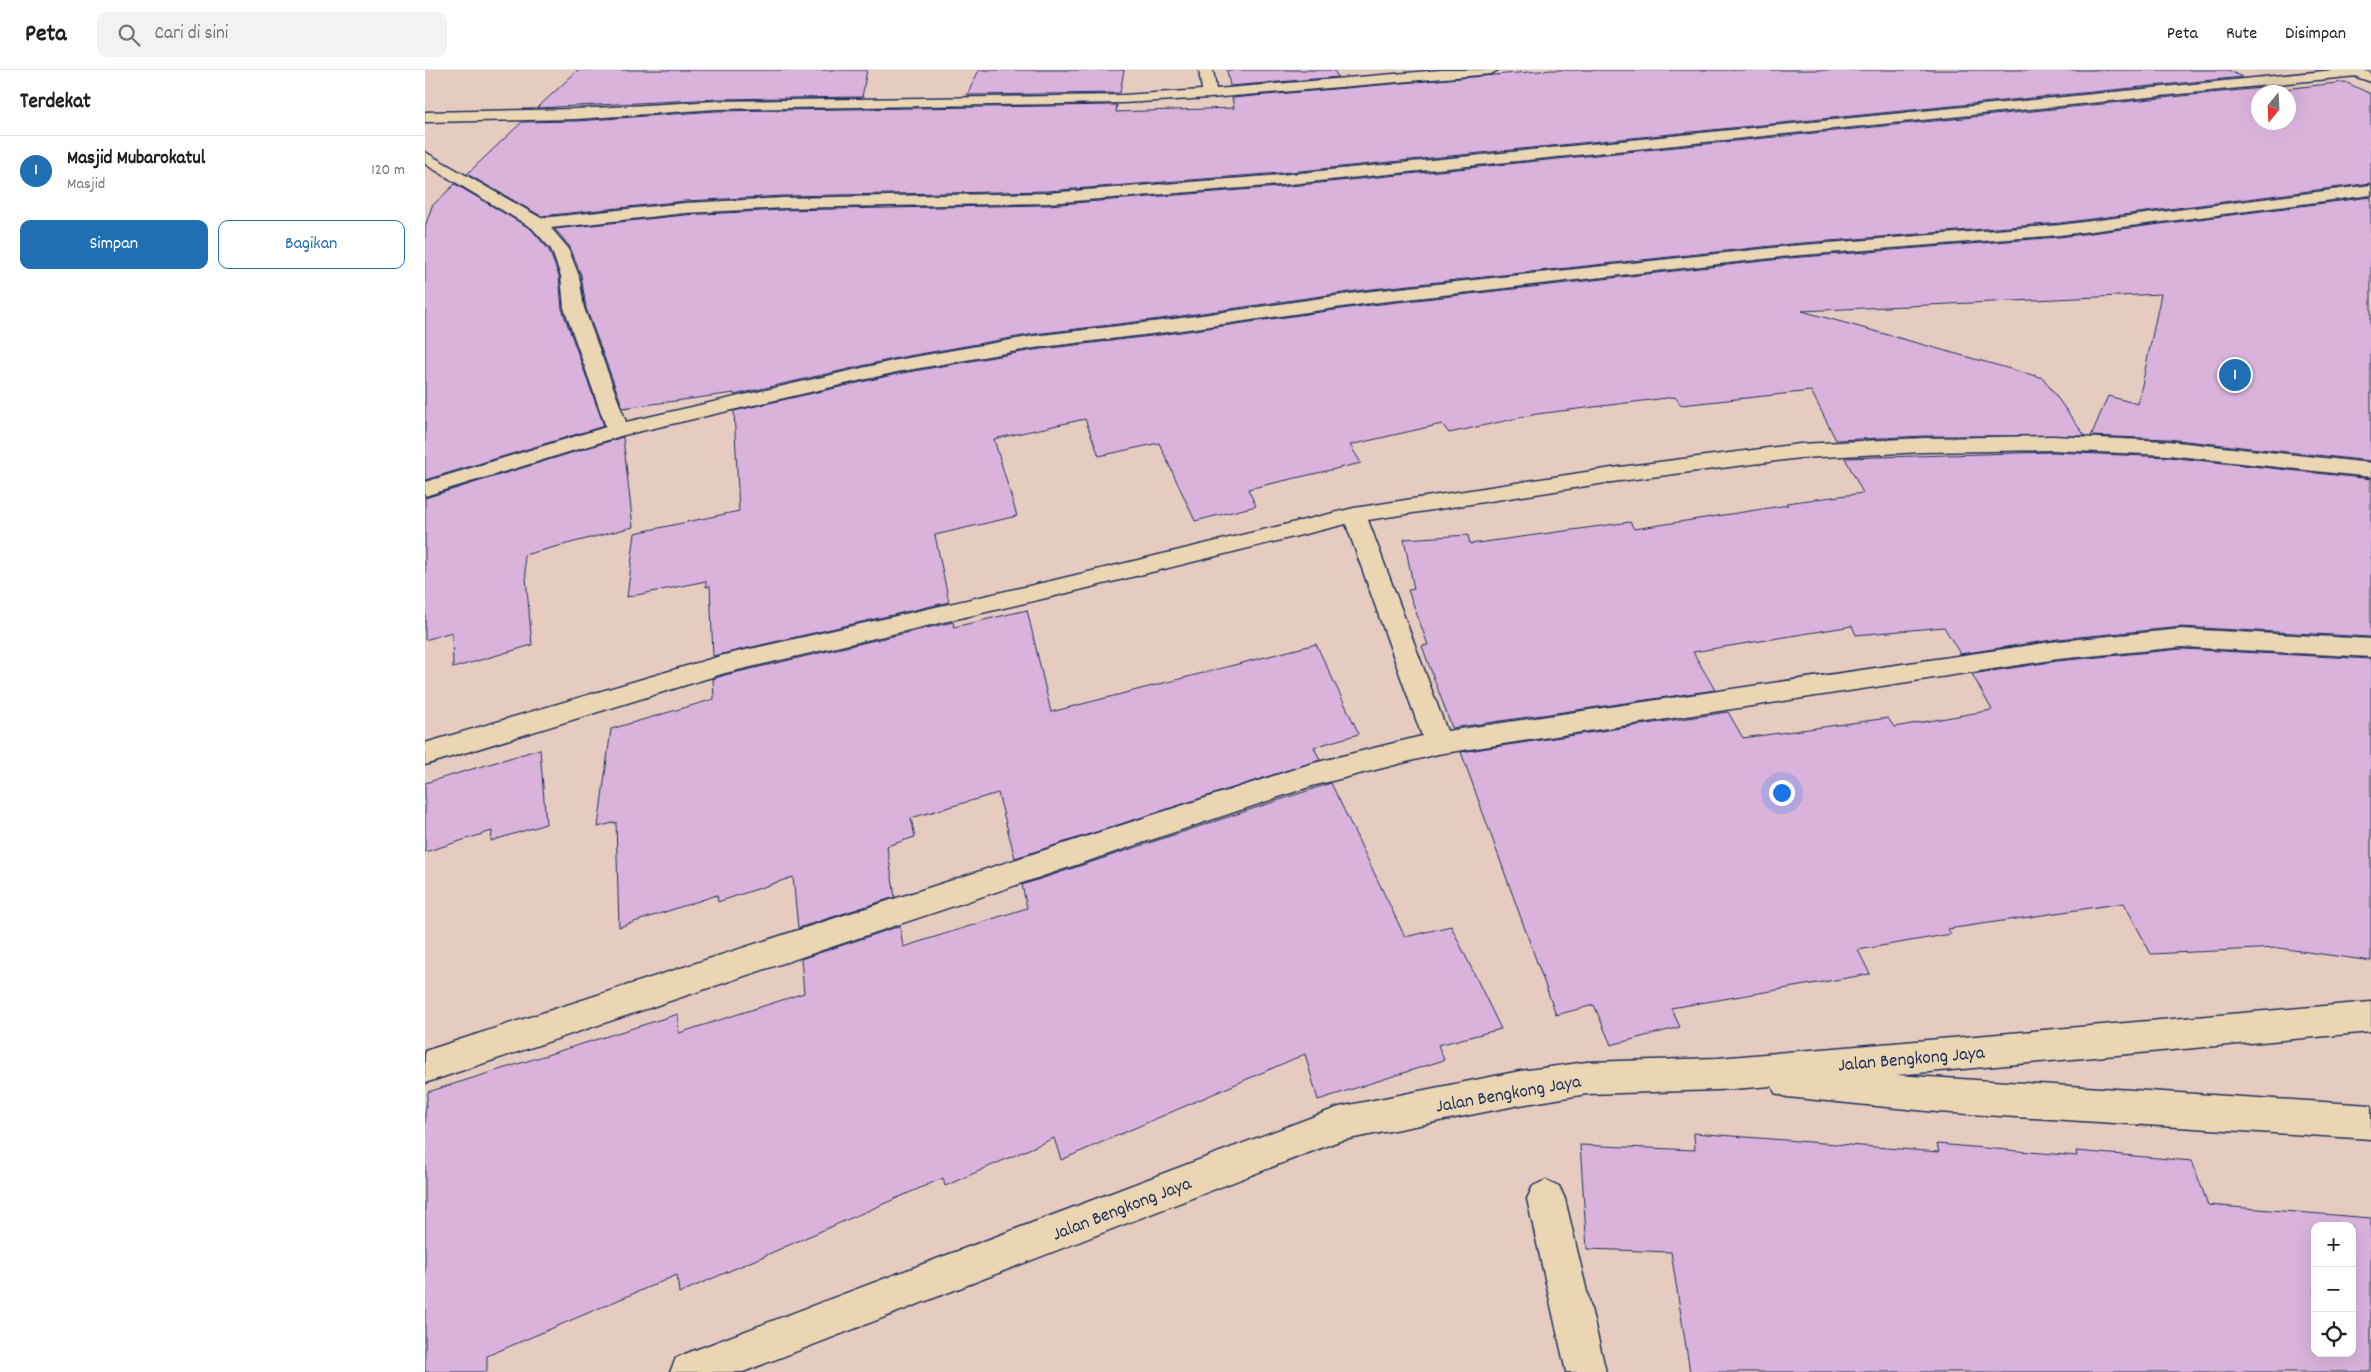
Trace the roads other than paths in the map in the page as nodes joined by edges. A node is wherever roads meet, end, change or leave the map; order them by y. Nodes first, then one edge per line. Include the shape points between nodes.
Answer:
1 (1207, 70) edge
2 (1491, 70) edge
3 (2360, 74) edge
4 (1210, 94) junction
5 (425, 117) edge
6 (425, 157) edge
7 (2371, 190) edge
8 (538, 224) junction
9 (618, 430) junction
10 (2371, 470) edge
11 (425, 489) edge
12 (1354, 515) junction
13 (2371, 648) edge
14 (1438, 743) junction
15 (425, 754) edge
16 (2371, 1017) edge
17 (425, 1067) edge
18 (1718, 1074) junction
19 (2371, 1122) edge
20 (1546, 1199) dead end
21 (690, 1372) edge
22 (1586, 1372) edge

1 - 4 street
2 - 4 street
3 - 8 street via 1280,180 1048,198 685,208
4 - 5 street via 1123,99 716,105 577,114
6 - 8 street
7 - 9 street via 2060,230 1790,251 1373,297 1160,328 1034,342 897,366
8 - 9 street via 559,248 571,276 574,308
9 - 11 street
10 - 12 street via 2168,448 2052,443 1923,445 1800,451 1612,475
12 - 14 street
12 - 15 street via 724,664
13 - 14 street via 2182,638 2057,650
14 - 17 street via 1309,775
16 - 18 street, Jalan Bengkong Jaya
18 - 19 street via 1937,1095
18 - 21 street, Jalan Bengkong Jaya via 1587,1078 1339,1124
20 - 22 street

